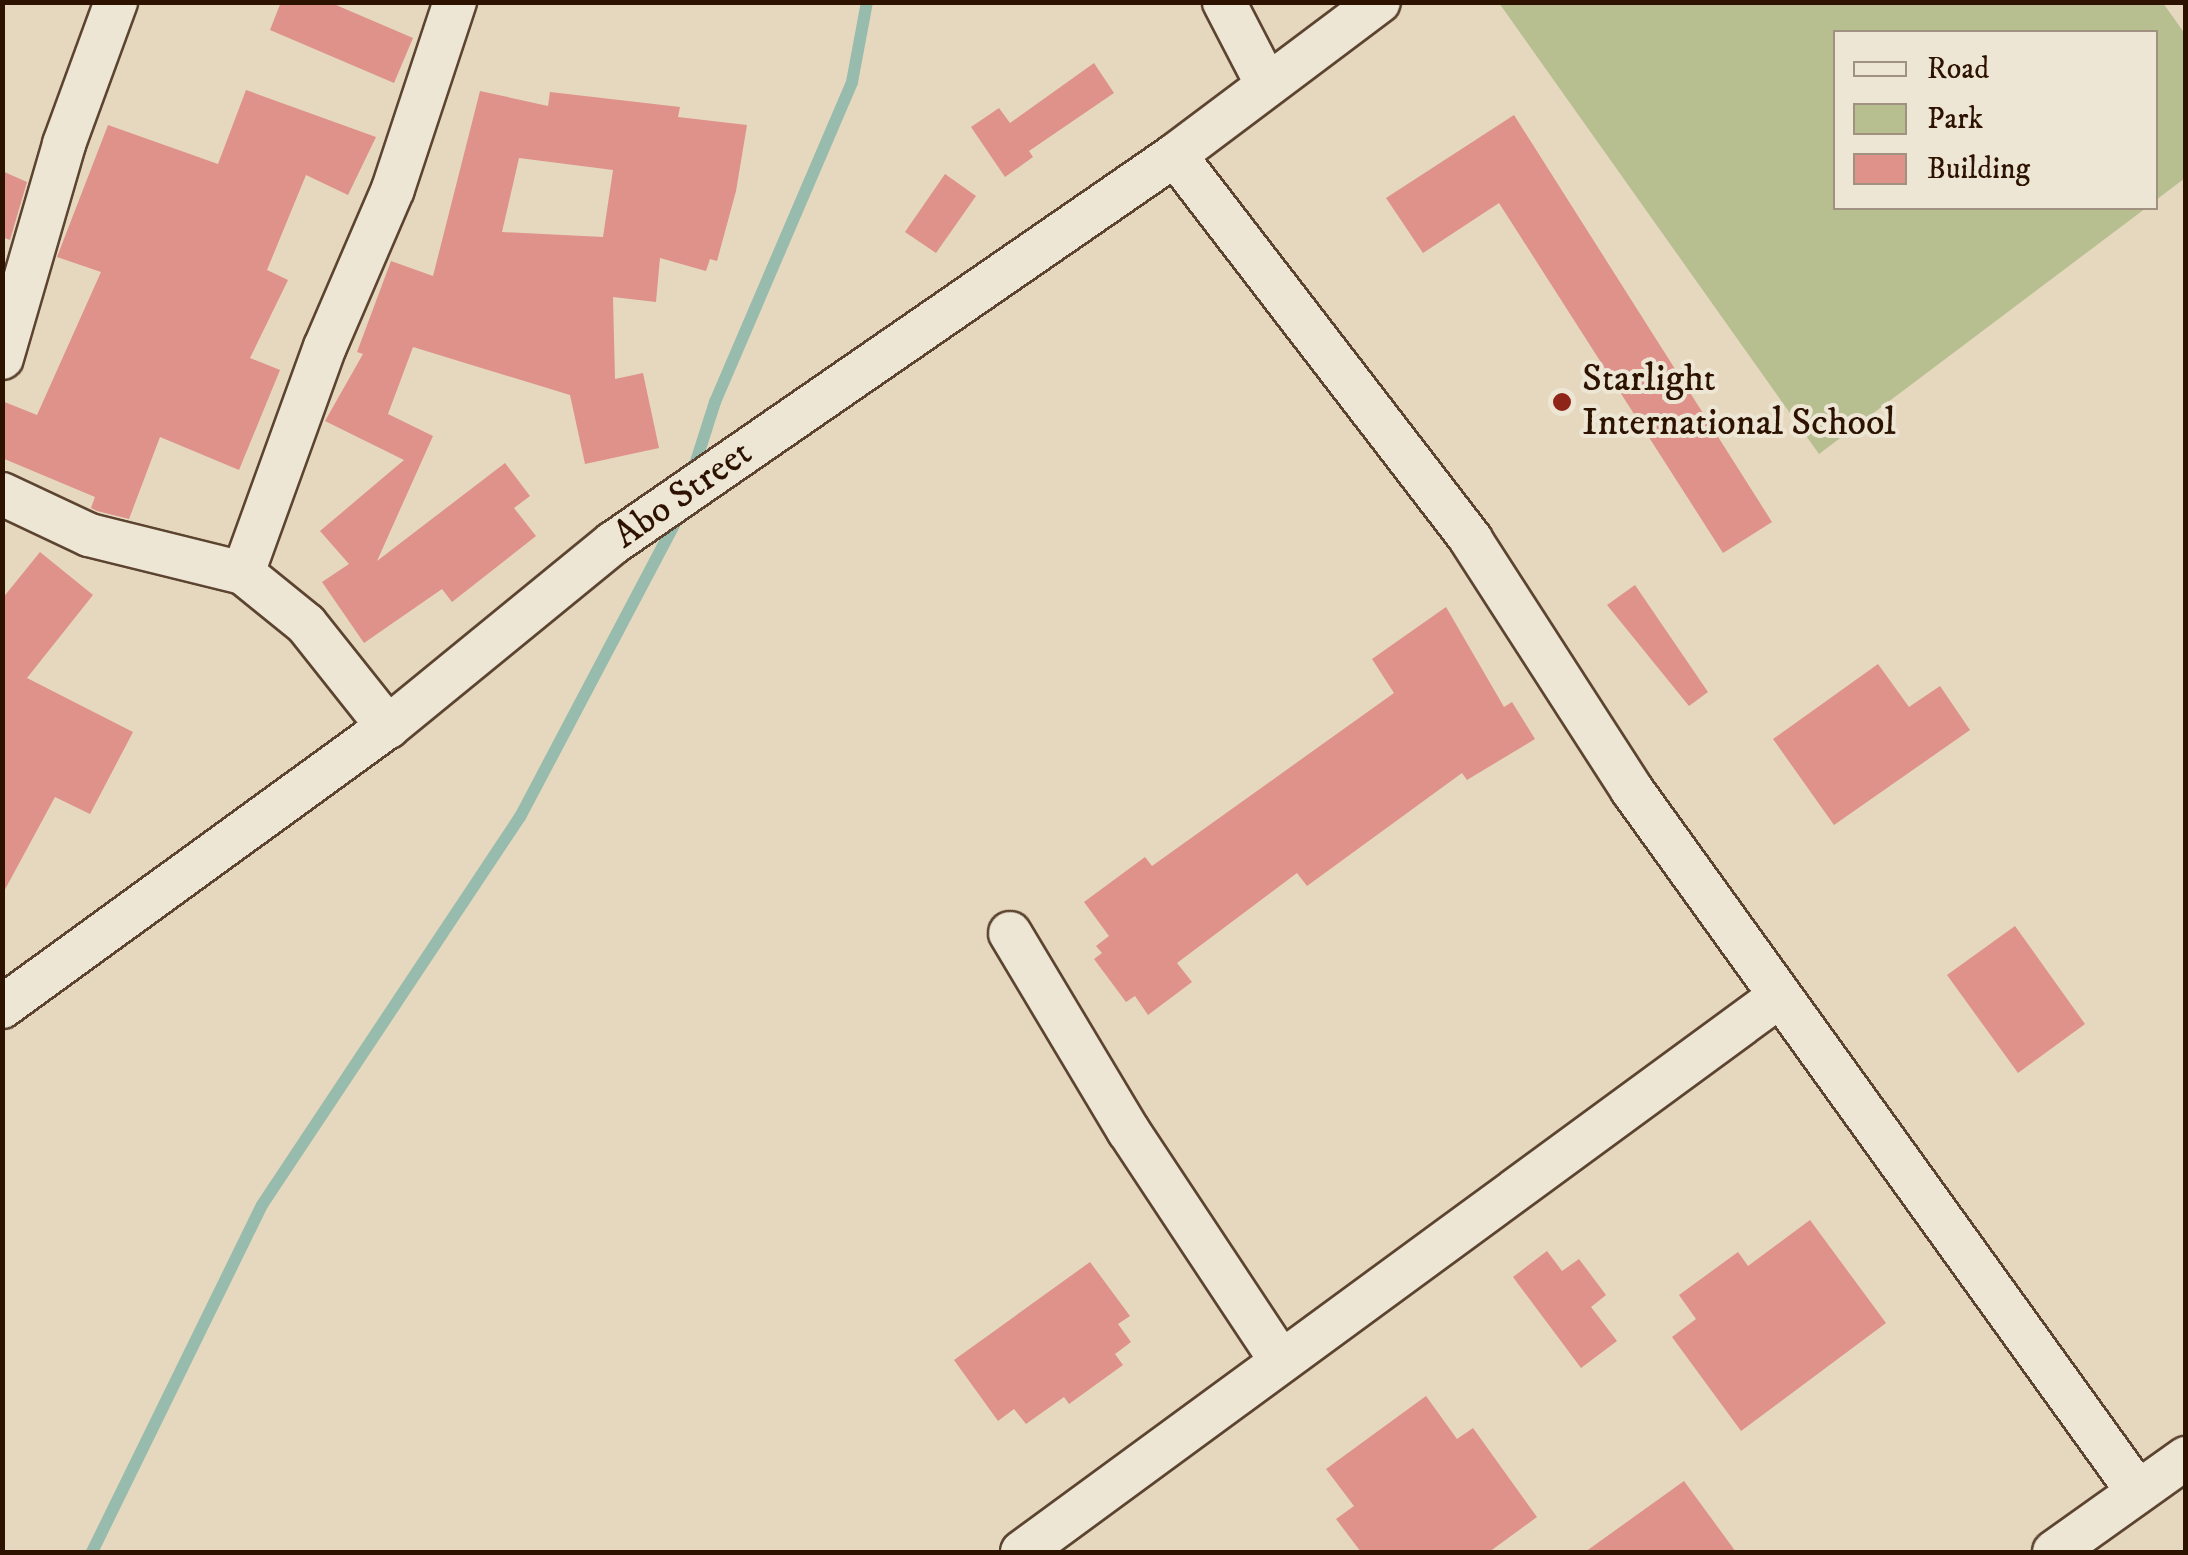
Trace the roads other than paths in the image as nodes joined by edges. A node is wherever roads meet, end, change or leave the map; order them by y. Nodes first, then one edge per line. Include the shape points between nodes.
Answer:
1 (116, 2) edge
2 (455, 2) edge
3 (1224, 2) edge
4 (1379, 2) edge
5 (1266, 83) junction
6 (1175, 155) junction
7 (12, 291) edge
8 (2, 358) edge
9 (2, 494) edge
10 (243, 573) junction
11 (388, 727) junction
12 (1010, 934) dead end
13 (1780, 996) junction
14 (2, 1007) edge
15 (1281, 1360) junction
16 (2186, 1458) edge
17 (2138, 1492) junction
18 (1022, 1552) edge
19 (2054, 1552) edge

1 - 7 street
2 - 10 street via 393,189 325,347
3 - 5 street
4 - 5 street, Abo Street
5 - 6 street, Abo Street
6 - 11 street, Abo Street via 613,543
6 - 13 street via 1471,540 1632,790
7 - 8 street
9 - 10 street via 89,535
10 - 11 street via 306,624
11 - 14 street, Abo Street
12 - 15 street via 1128,1130
13 - 15 street
13 - 17 street
15 - 18 street
16 - 17 street
17 - 19 street

